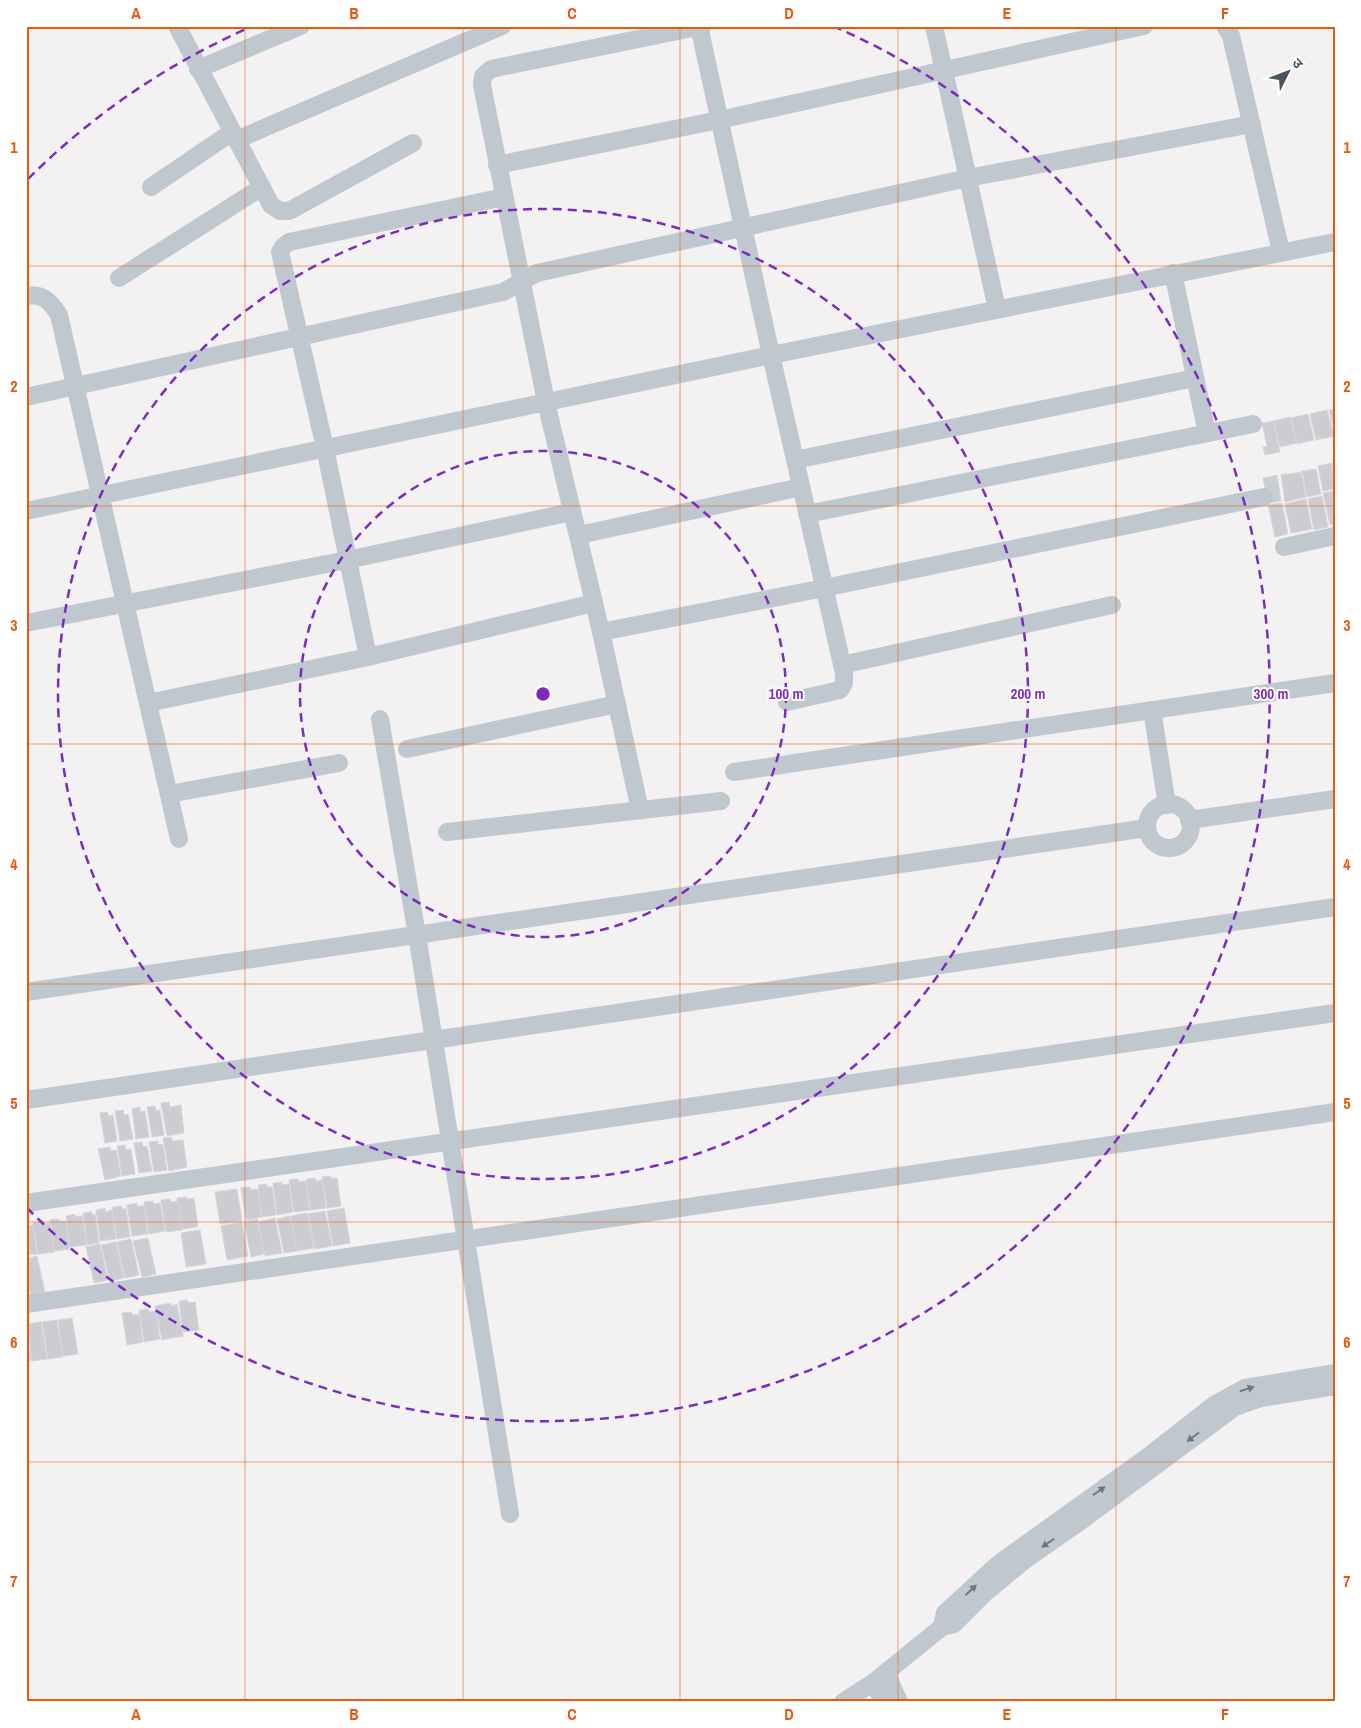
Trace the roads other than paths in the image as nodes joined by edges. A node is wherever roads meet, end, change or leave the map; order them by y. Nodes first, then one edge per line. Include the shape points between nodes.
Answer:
1 (177, 26) edge
2 (301, 26) edge
3 (502, 26) edge
4 (700, 26) edge
5 (934, 26) edge
6 (1144, 26) edge
7 (1225, 26) edge
8 (198, 69) junction
9 (944, 71) junction
10 (719, 120) junction
11 (1252, 124) junction
12 (234, 136) junction
13 (413, 143) dead end
14 (497, 165) junction
15 (968, 178) junction
16 (151, 186) dead end
17 (262, 187) junction
18 (504, 197) junction
19 (742, 227) junction
20 (1335, 242) edge
21 (1281, 252) junction
22 (1173, 273) junction
23 (119, 278) dead end
24 (523, 282) junction
25 (26, 296) edge
26 (997, 309) junction
27 (299, 336) junction
28 (771, 355) junction
29 (1195, 378) junction
30 (75, 386) junction
31 (26, 397) edge
32 (546, 402) junction
33 (1253, 424) dead end
34 (1207, 433) junction
35 (325, 448) junction
36 (795, 460) junction
37 (801, 487) junction
38 (100, 496) junction
39 (1264, 497) dead end
40 (26, 511) edge
41 (572, 512) junction
42 (807, 514) junction
43 (579, 535) junction
44 (1335, 536) edge
45 (1284, 547) dead end
46 (347, 560) junction
47 (824, 588) junction
48 (594, 603) junction
49 (124, 604) junction
50 (1112, 605) dead end
51 (26, 623) edge
52 (601, 632) junction
53 (368, 657) junction
54 (842, 664) junction
55 (1335, 683) edge
56 (787, 702) dead end
57 (148, 703) junction
58 (617, 704) junction
59 (1152, 710) junction
60 (380, 719) dead end
61 (407, 749) dead end
62 (339, 763) dead end
63 (734, 772) dead end
64 (169, 794) junction
65 (1335, 799) edge
66 (721, 801) dead end
67 (1167, 805) junction
68 (640, 810) junction
69 (1189, 820) junction
70 (1147, 828) junction
71 (447, 832) dead end
72 (179, 840) dead end
73 (1335, 907) edge
74 (417, 935) junction
75 (26, 992) edge
76 (1335, 1013) edge
77 (433, 1041) junction
78 (26, 1100) edge
79 (1335, 1112) edge
80 (449, 1141) junction
81 (26, 1203) edge
82 (465, 1240) junction
83 (26, 1304) edge
84 (1335, 1373) edge
85 (1335, 1386) edge
86 (510, 1514) dead end
87 (942, 1627) junction
88 (880, 1678) junction
89 (843, 1702) edge
90 (883, 1702) edge
91 (899, 1702) edge

1 - 8 street
2 - 8 street
3 - 12 street
4 - 10 street
4 - 14 street via 491,69 483,76 482,85
5 - 9 street
6 - 9 street
7 - 11 street via 1231,36
8 - 12 street
9 - 10 street
9 - 15 street
10 - 14 street
10 - 19 street
11 - 15 street
11 - 21 street
12 - 16 street
12 - 17 street
13 - 17 street via 289,212 280,211 272,205
14 - 18 street
15 - 19 street
15 - 26 street
17 - 23 street
18 - 24 street
18 - 27 street via 289,242 280,252
19 - 24 street via 537,273
19 - 28 street
20 - 21 street
21 - 22 street
22 - 26 street
22 - 29 street
24 - 27 street via 503,292
24 - 32 street
25 - 30 street via 35,294 50,301 59,315
26 - 28 street
27 - 30 street
27 - 35 street
28 - 32 street
28 - 36 street
29 - 34 street
29 - 36 street
30 - 31 street
30 - 38 street
32 - 35 street
32 - 41 street
33 - 34 street
34 - 42 street
35 - 38 street
35 - 46 street
36 - 37 street
37 - 42 street
37 - 43 street
38 - 40 street
38 - 49 street
39 - 47 street
41 - 43 street
41 - 46 street
42 - 47 street
43 - 48 street
44 - 45 street
46 - 49 street
46 - 53 street
47 - 52 street
47 - 54 street
48 - 52 street
48 - 53 street
49 - 51 street
49 - 57 street
50 - 54 street
52 - 58 street
53 - 57 street
54 - 56 street via 844,683 840,690
55 - 59 street
57 - 64 street
58 - 61 street
58 - 68 street
59 - 63 street
59 - 67 street
60 - 74 street
62 - 64 street
64 - 72 street
65 - 69 street
66 - 68 street
67 - 69 street via 1180,808
67 - 70 street via 1150,815
68 - 71 street
69 - 70 street via 1189,834 1185,841 1172,848 1158,846 1152,841
70 - 74 street
73 - 77 street
74 - 75 street
74 - 77 street
76 - 80 street
77 - 78 street
77 - 80 street
79 - 82 street
80 - 81 street
80 - 82 street
82 - 83 street
82 - 86 street
87 -> 84 street via 945,1613 997,1565 1214,1405 1245,1388
85 -> 87 street via 1261,1398 1235,1407 1026,1559 954,1624
87 - 88 street
88 - 89 street
88 - 90 street
88 - 91 street

